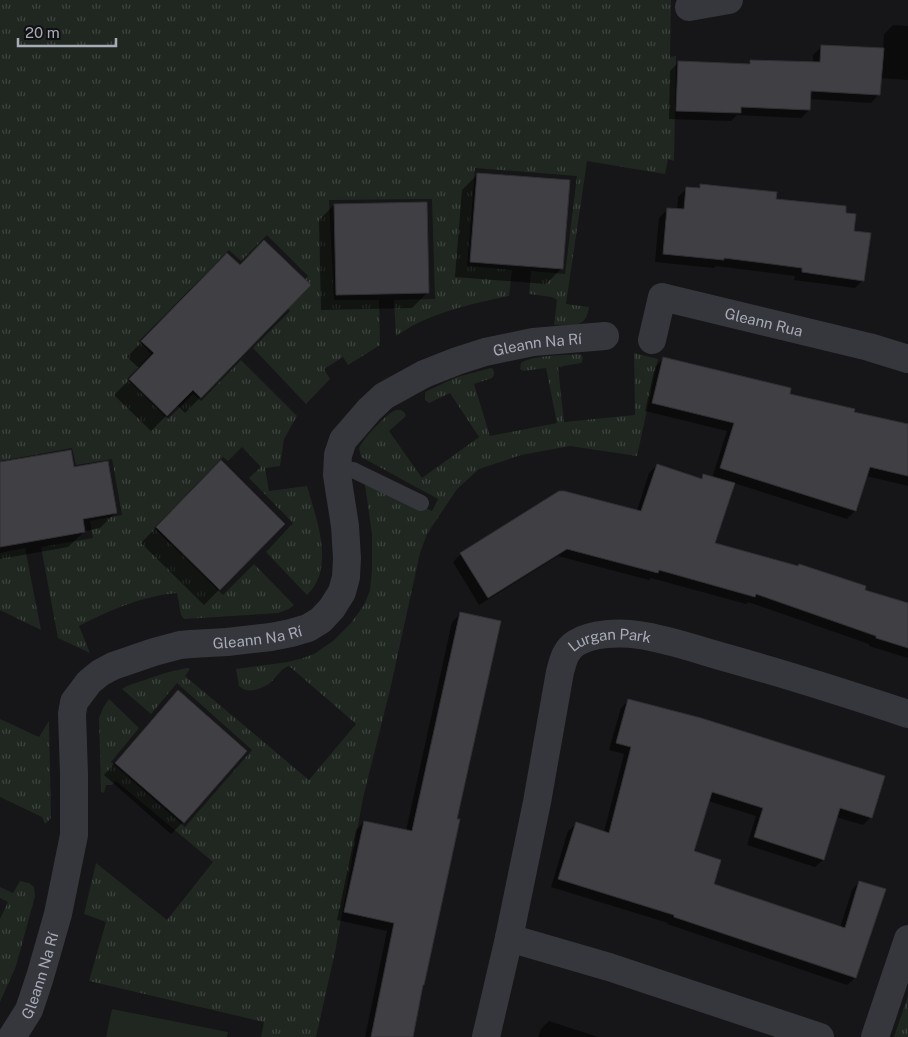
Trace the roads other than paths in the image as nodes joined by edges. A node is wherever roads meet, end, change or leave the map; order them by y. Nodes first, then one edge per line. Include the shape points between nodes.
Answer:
1 (729, 0) edge
2 (689, 7) dead end
3 (605, 336) dead end
4 (652, 340) dead end
5 (908, 359) edge
6 (337, 475) junction
7 (420, 503) dead end
8 (908, 714) edge
9 (508, 938) junction
10 (908, 939) edge
11 (12, 1037) edge
12 (486, 1037) edge
13 (820, 1037) edge
14 (875, 1037) edge

1 - 2 street
3 - 6 street, Gleann Na Rí via 506,347 457,361 416,378 384,396 354,426 343,440
4 - 5 street, Gleann Rua via 662,297
6 - 7 lane via 353,470
6 - 11 street, Gleann Na Rí via 345,526 346,576 342,592 321,620 308,628 271,638 180,645 136,658 100,673 74,702 71,728 74,835 58,914 40,978 29,1010
8 - 9 street, Lurgan Park via 779,672 638,635 600,635 576,643 564,657 560,672
9 - 12 street, Lurgan Park
9 - 13 street via 609,967
10 - 14 street

